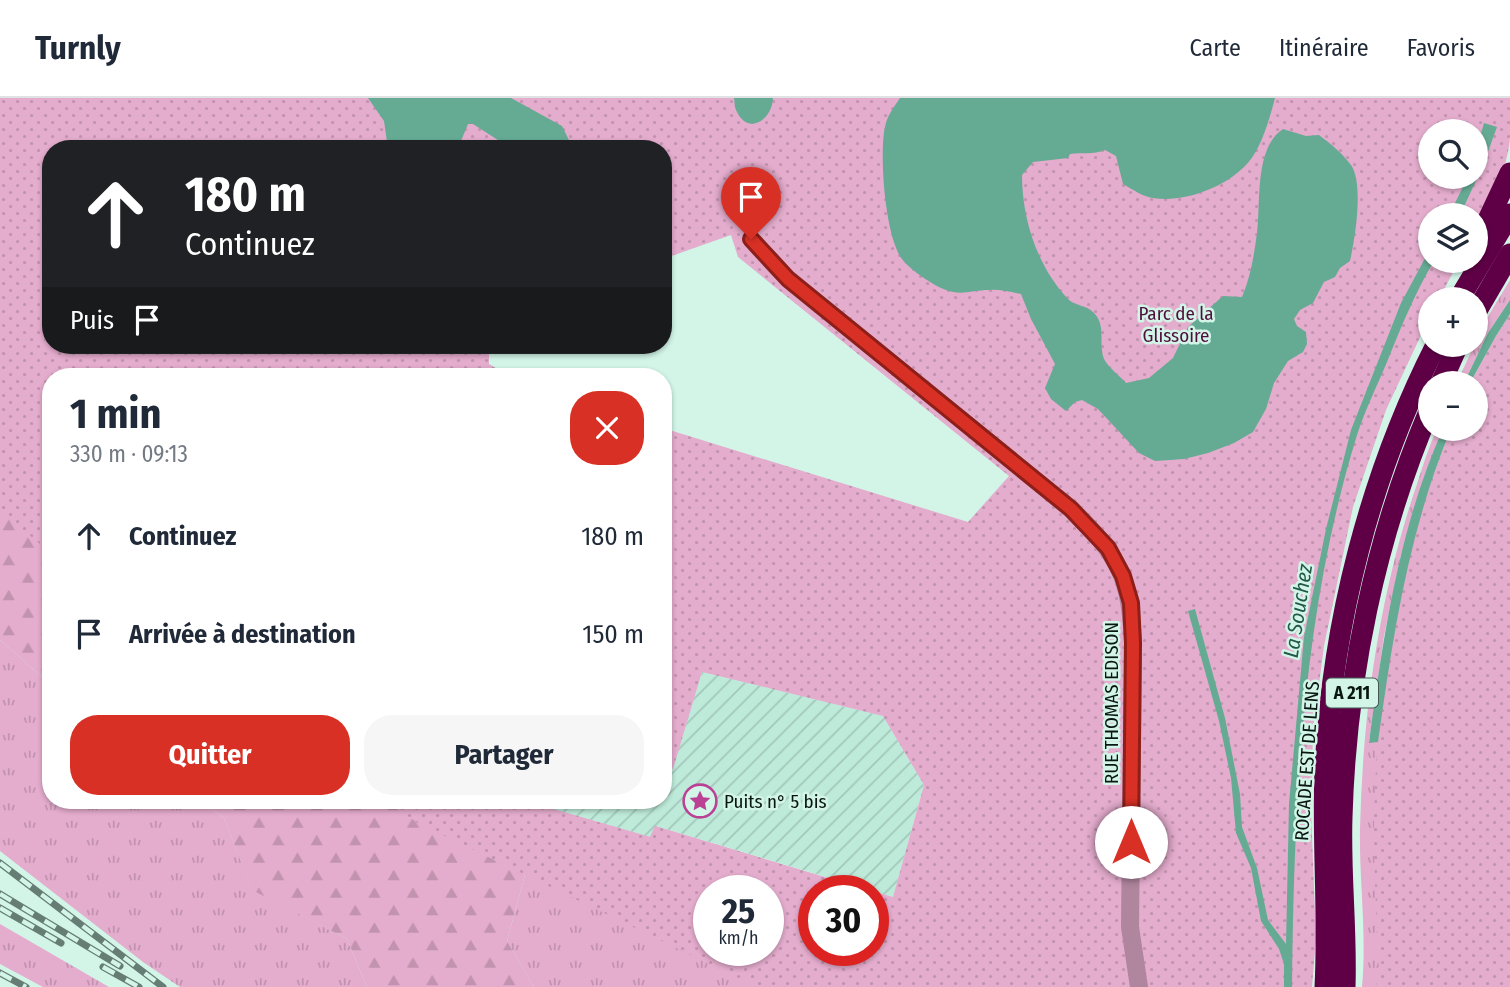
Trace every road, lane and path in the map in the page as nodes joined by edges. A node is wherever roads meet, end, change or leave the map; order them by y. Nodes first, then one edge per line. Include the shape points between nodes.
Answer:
1 (1510, 173) edge
2 (1510, 214) edge
3 (1488, 223) edge
4 (751, 239) dead end
5 (1510, 254) edge
6 (1466, 287) edge
7 (1488, 292) edge
8 (1430, 357) edge
9 (1418, 441) edge
10 (1139, 987) edge
11 (1325, 987) edge
12 (1345, 987) edge

1 - 3 highway
2 - 6 highway
4 - 10 street, RUE THOMAS EDISON via 788,279 1071,509 1101,540 1123,576 1131,603 1133,643 1130,927
5 - 7 highway
8 - 11 highway, ROCADE EST DE LENS / A 211 via 1368,514 1342,630 1325,767
9 - 12 highway, ROCADE EST DE LENS / A 211 via 1378,561 1351,698 1342,820

